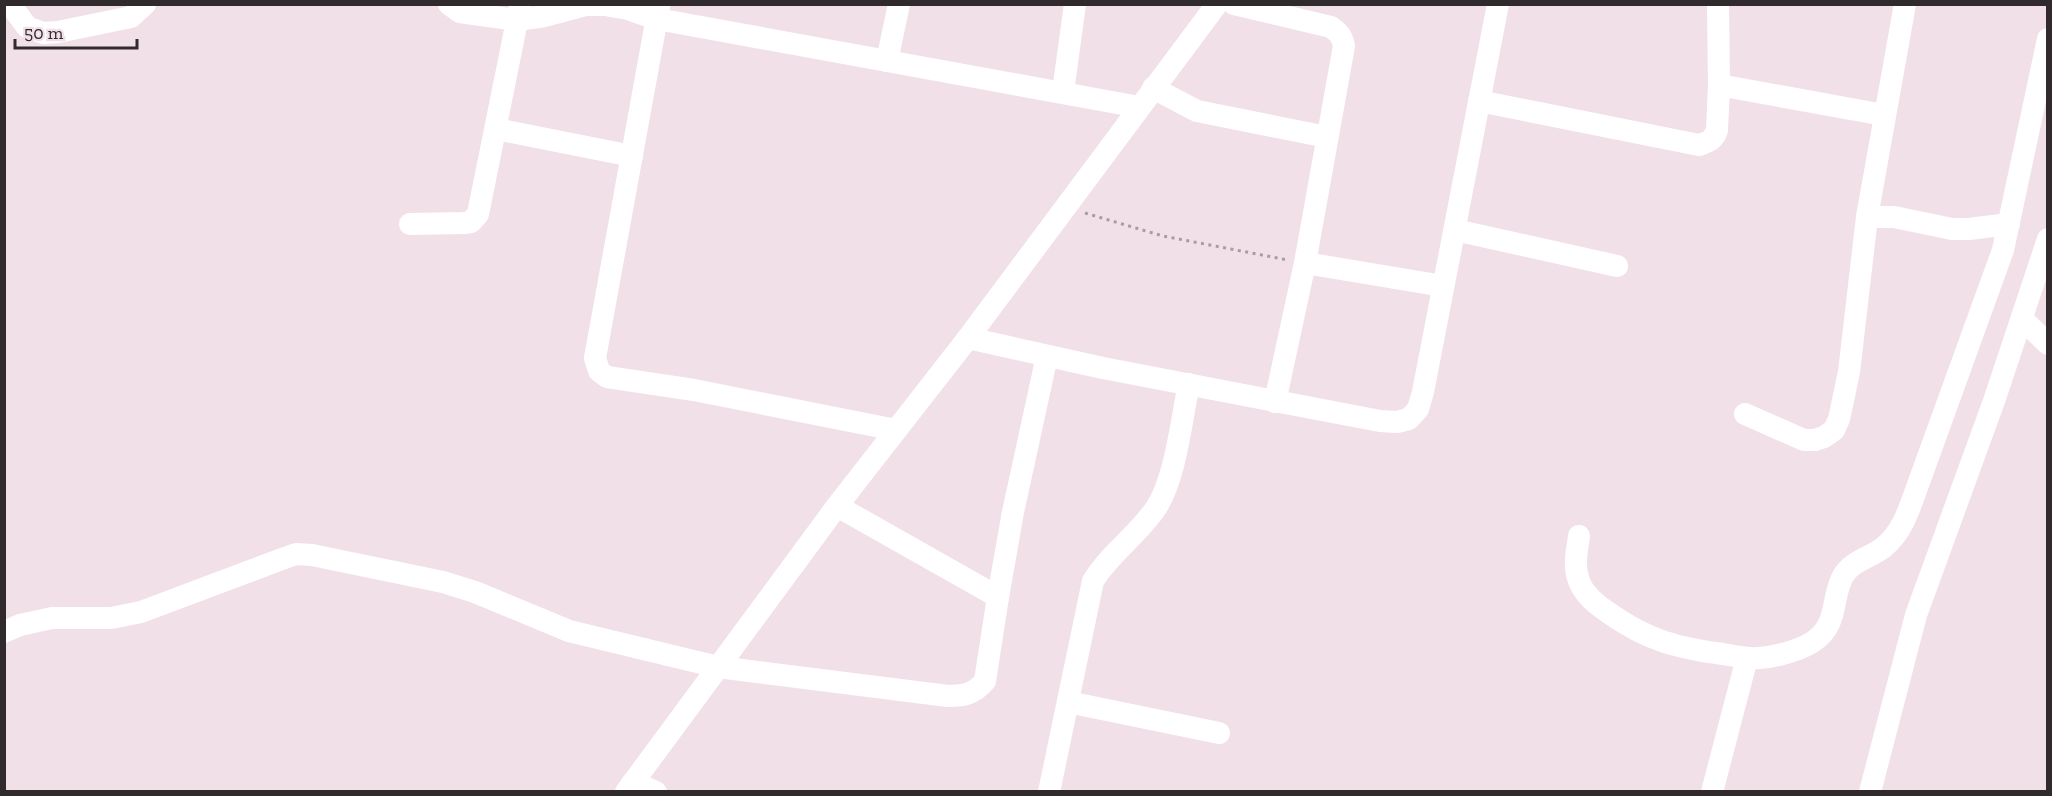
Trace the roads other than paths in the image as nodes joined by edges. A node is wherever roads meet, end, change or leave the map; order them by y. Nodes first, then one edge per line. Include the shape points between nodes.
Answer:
1 (10, 4) edge
2 (145, 4) edge
3 (449, 4) edge
4 (899, 4) edge
5 (1075, 4) edge
6 (1216, 4) edge
7 (1234, 4) edge
8 (1498, 4) edge
9 (1718, 4) edge
10 (1905, 4) edge
11 (518, 12) edge
12 (658, 12) edge
13 (2048, 39) edge
14 (887, 61) junction
15 (1719, 85) junction
16 (1153, 88) junction
17 (1063, 92) junction
18 (1479, 101) junction
19 (1139, 107) junction
20 (1884, 115) junction
21 (496, 129) junction
22 (1328, 137) junction
23 (632, 156) junction
24 (1867, 217) junction
25 (410, 224) dead end
26 (2009, 224) junction
27 (1455, 230) junction
28 (2048, 239) edge
29 (1305, 263) junction
30 (1617, 266) dead end
31 (1443, 286) junction
32 (2022, 319) junction
33 (968, 338) junction
34 (2048, 344) edge
35 (1047, 356) junction
36 (1189, 384) junction
37 (1275, 402) junction
38 (1745, 414) dead end
39 (896, 430) junction
40 (837, 506) junction
41 (1579, 536) dead end
42 (998, 597) junction
43 (4, 632) edge
44 (1747, 658) junction
45 (718, 667) junction
46 (1068, 702) junction
47 (1219, 733) dead end
48 (630, 787) edge
49 (656, 792) edge
50 (1049, 792) edge
51 (1712, 792) edge
52 (1870, 792) edge

1 - 2 street via 27,27 58,33 131,17
3 - 11 street via 460,12
4 - 14 street
5 - 17 street
6 - 16 street
7 - 22 street via 1320,23 1343,38
8 - 18 street
9 - 15 street
10 - 20 street
11 - 12 street via 545,16 586,5 605,5
11 - 21 street
12 - 14 street
12 - 23 street
13 - 26 street
14 - 17 street
15 - 18 street via 1717,130 1708,142 1699,145
15 - 20 street
16 - 19 street
16 - 22 street via 1197,111
17 - 19 street
18 - 27 street
19 - 33 street
20 - 24 street
21 - 23 street
21 - 25 street via 475,219 464,224
22 - 29 street
23 - 39 street via 595,358 602,375
24 - 26 street via 1894,217 1969,229
24 - 38 street via 1849,372 1834,430 1815,440 1804,440
26 - 44 street via 1987,298 1898,532 1882,549 1844,573 1833,617 1826,630 1811,643 1781,654
27 - 30 street
27 - 31 street
28 - 32 street
29 - 31 street
29 - 37 street
31 - 37 street via 1423,392 1418,410 1409,419 1380,421
32 - 34 street
32 - 52 street via 1916,615
33 - 35 street
33 - 39 street
35 - 36 street
35 - 42 street
36 - 37 street
36 - 46 street via 1171,474 1162,497 1143,525 1093,580
39 - 40 street
40 - 42 street
40 - 45 street
41 - 44 street via 1575,562 1579,582 1600,607 1631,629 1666,644
42 - 45 street via 985,681 964,696
43 - 45 street via 52,618 111,618 141,612 296,555 312,555 442,582 569,631
44 - 51 street
45 - 48 street
46 - 47 street
46 - 50 street
48 - 49 street

